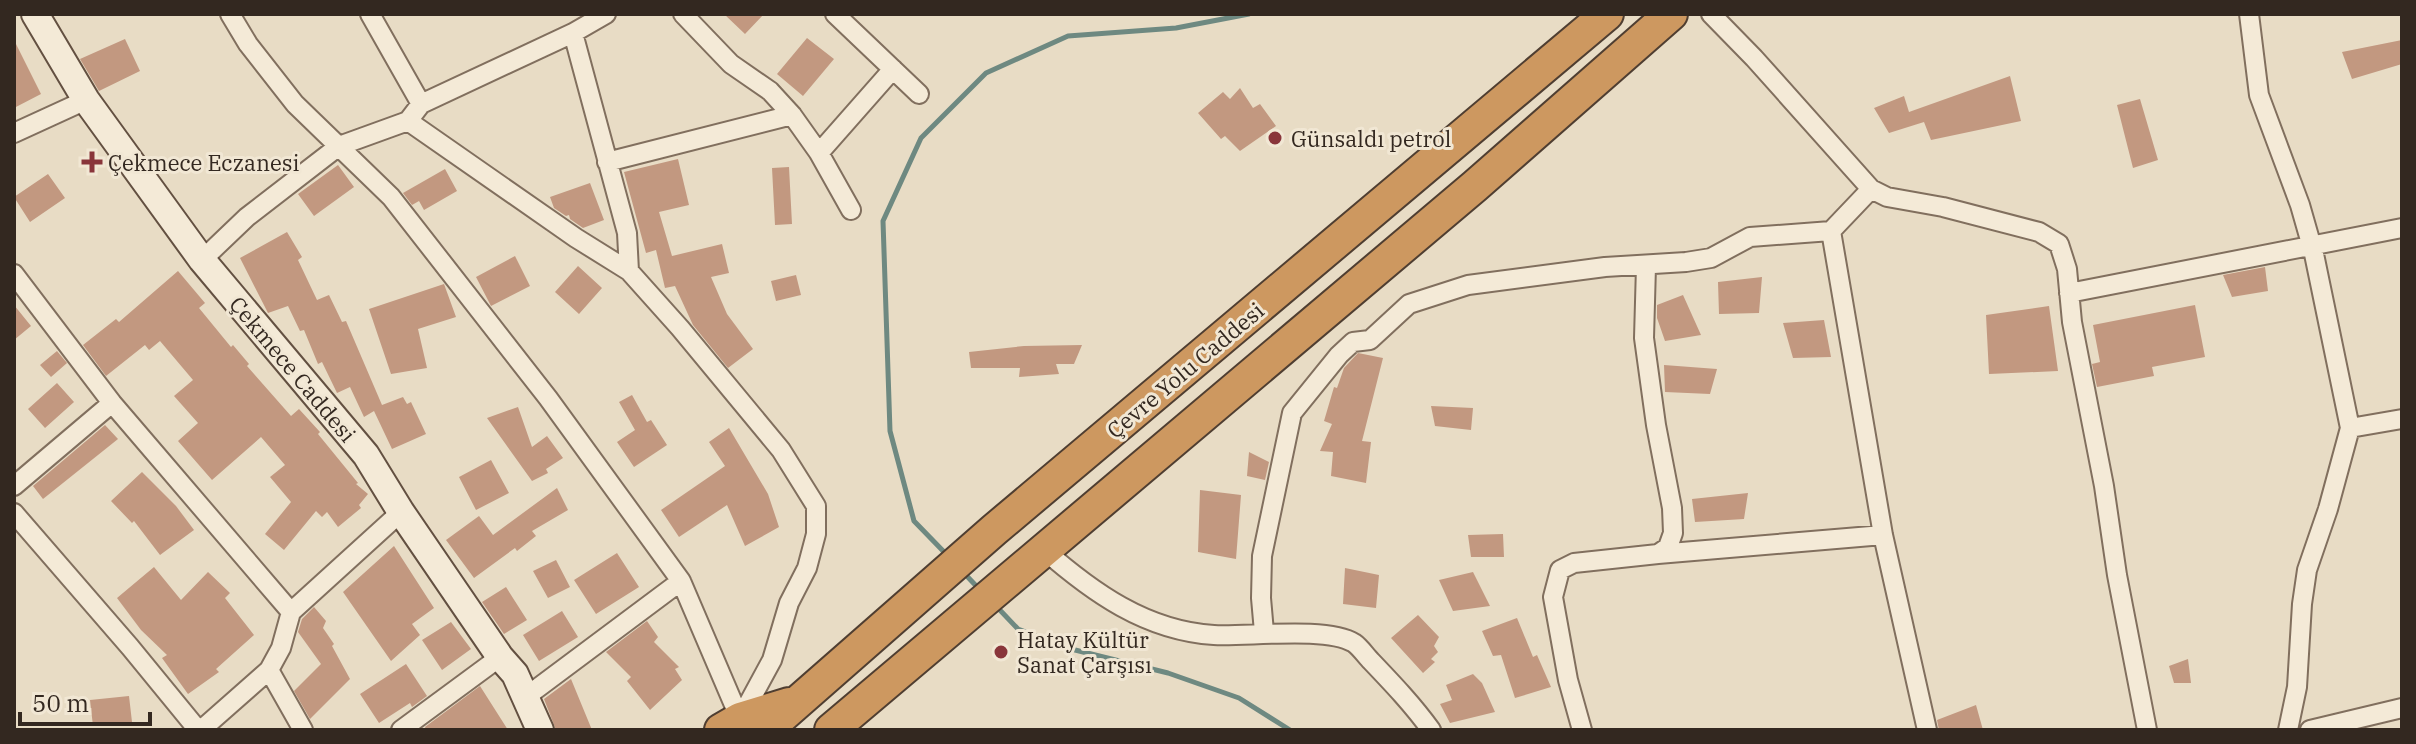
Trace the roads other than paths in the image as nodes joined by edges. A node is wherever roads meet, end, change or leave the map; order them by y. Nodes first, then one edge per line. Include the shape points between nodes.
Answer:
1 (35, 14) edge
2 (230, 14) edge
3 (370, 14) edge
4 (606, 14) edge
5 (683, 14) edge
6 (835, 14) edge
7 (1607, 14) edge
8 (1671, 14) edge
9 (1711, 14) edge
10 (2249, 14) edge
11 (573, 33) junction
12 (893, 69) junction
13 (919, 94) dead end
14 (86, 100) junction
15 (421, 104) junction
16 (792, 115) junction
17 (408, 121) junction
18 (14, 133) edge
19 (339, 146) junction
20 (819, 153) junction
21 (607, 162) junction
22 (1871, 189) junction
23 (851, 210) dead end
24 (2402, 228) edge
25 (1831, 231) junction
26 (2311, 245) junction
27 (202, 260) junction
28 (1646, 266) junction
29 (629, 271) junction
30 (14, 274) edge
31 (2069, 293) junction
32 (112, 403) junction
33 (2402, 419) edge
34 (2350, 428) junction
35 (14, 486) edge
36 (401, 512) junction
37 (14, 513) edge
38 (1883, 535) junction
39 (1043, 549) junction
40 (1658, 554) junction
41 (681, 581) junction
42 (291, 612) junction
43 (1264, 632) junction
44 (500, 657) junction
45 (269, 670) junction
46 (527, 696) junction
47 (2402, 708) edge
48 (742, 726) edge
49 (832, 729) edge
50 (200, 730) edge
51 (303, 730) edge
52 (401, 730) edge
53 (540, 730) edge
54 (1431, 730) edge
55 (1582, 730) edge
56 (1927, 730) edge
57 (2147, 730) edge
58 (2288, 730) edge
59 (2310, 730) edge

1 - 14 main road, Çekmece Caddesi
2 - 19 street via 295,104
3 - 15 street
4 - 11 street
5 - 16 street via 731,64 770,91
6 - 12 street
7 - 48 highway, Çevre Yolu Caddesi via 994,530 803,700
8 - 39 highway, Çevre Yolu Caddesi
9 - 22 street
10 - 26 street via 2259,95
11 - 15 street
11 - 21 street
12 - 13 street
12 - 20 street
14 - 18 street
14 - 27 main road, Çekmece Caddesi
15 - 17 street
16 - 20 street
16 - 21 street
17 - 19 street
17 - 29 street
19 - 27 street via 247,217
19 - 41 street via 391,197 443,262
20 - 23 street
21 - 29 street via 627,233
22 - 25 street
22 - 31 street via 2049,236 2063,251
24 - 26 street
25 - 28 street via 1750,237 1711,258
25 - 38 street
26 - 31 street
26 - 34 street
27 - 36 main road, Çekmece Caddesi via 366,455
28 - 40 street via 1644,338 1672,508 1673,533 1668,547
28 - 43 street via 1468,285 1409,304 1370,340 1353,342 1339,355 1292,413 1262,556
29 - 48 street via 781,450 816,506 816,534 807,568
30 - 32 street
31 - 57 street
32 - 35 street
32 - 42 street
33 - 34 street
34 - 58 street via 2307,570
36 - 42 street
36 - 44 main road, Çekmece Caddesi
37 - 50 street
38 - 40 street
38 - 56 street
39 - 43 street via 1115,605 1160,624 1214,635
39 - 49 highway, Çevre Yolu Caddesi
40 - 55 street via 1574,563 1560,570 1553,597
41 - 46 street
41 - 48 street
42 - 45 street
43 - 54 street via 1353,642
44 - 46 main road, Çekmece Caddesi
44 - 52 street
45 - 50 street
45 - 51 street
46 - 53 main road, Çekmece Caddesi
47 - 59 street

